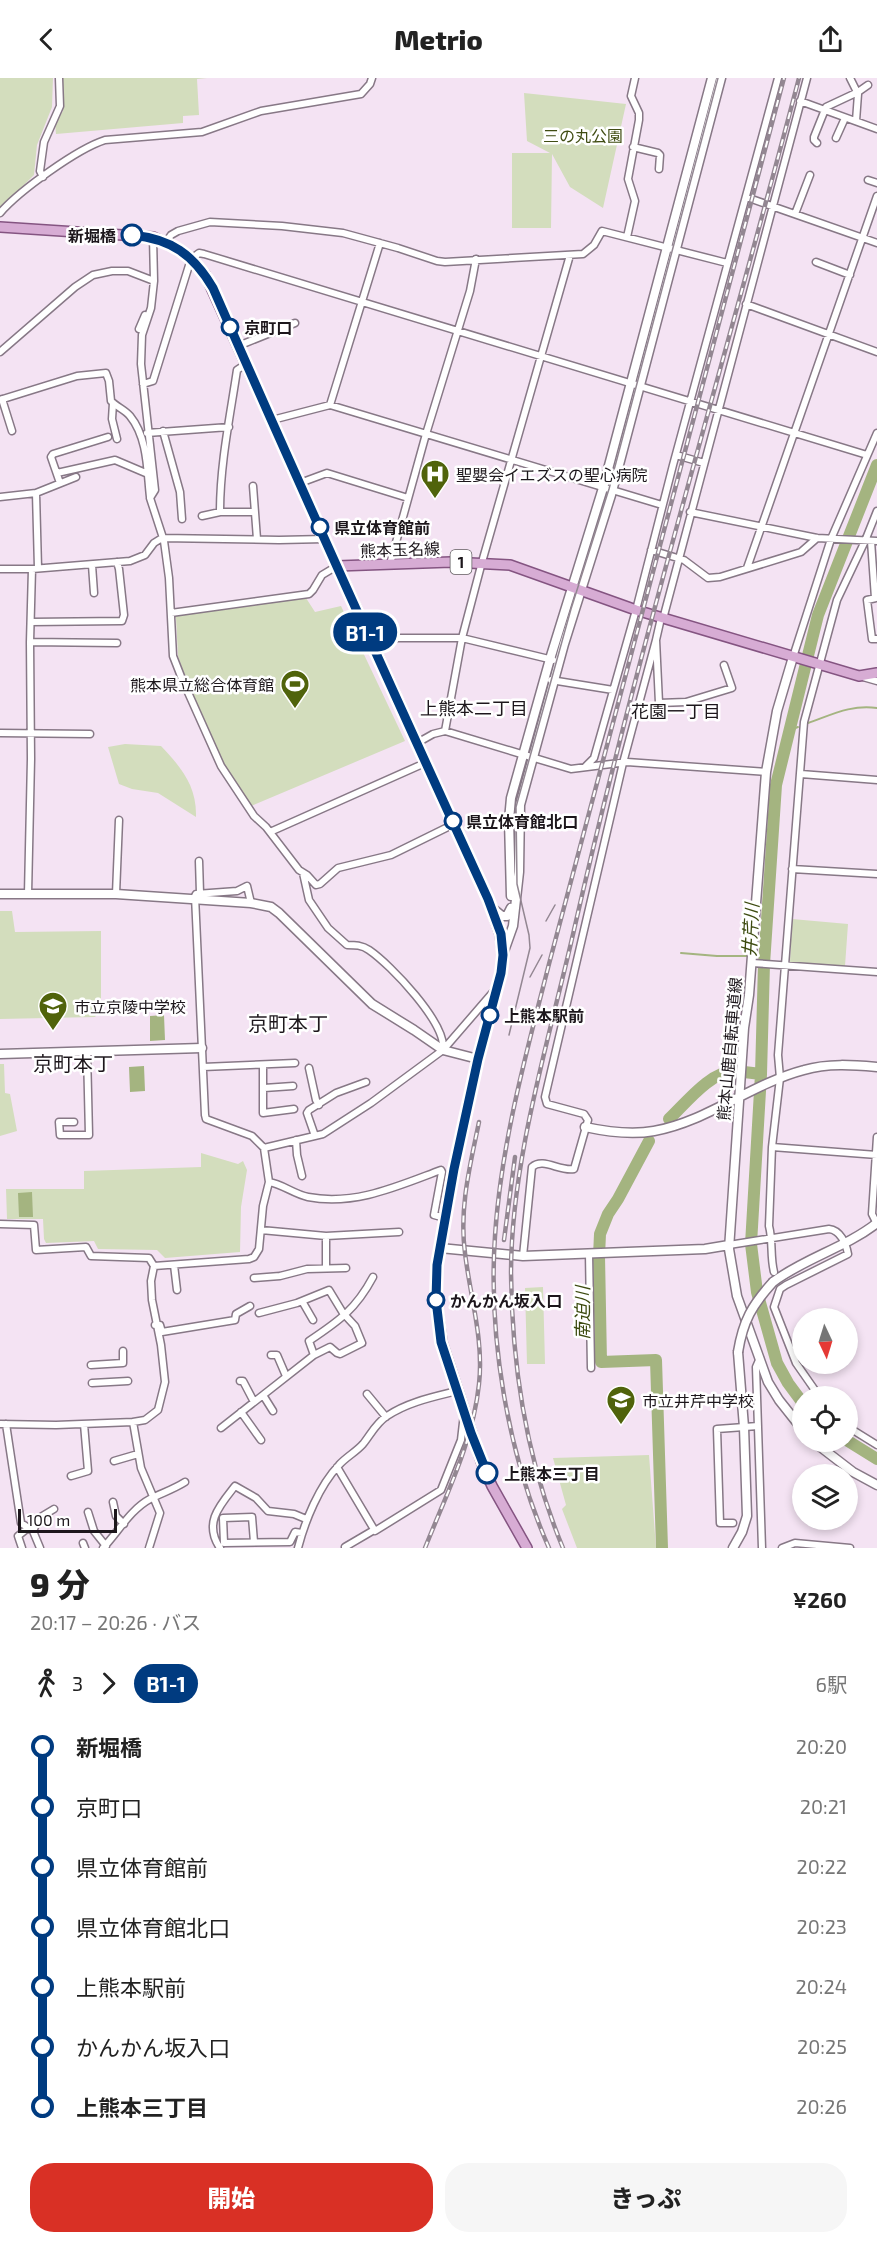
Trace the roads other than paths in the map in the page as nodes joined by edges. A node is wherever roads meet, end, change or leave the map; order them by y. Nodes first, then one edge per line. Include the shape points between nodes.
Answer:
1 (59, 78) edge
2 (372, 78) edge
3 (635, 78) edge
4 (712, 78) edge
5 (721, 78) edge
6 (778, 78) edge
7 (807, 78) edge
8 (850, 78) edge
9 (868, 85) dead end
10 (858, 92) junction
11 (801, 101) junction
12 (824, 110) junction
13 (844, 117) junction
14 (856, 121) junction
15 (877, 129) edge
16 (836, 138) dead end
17 (817, 142) dead end
18 (633, 147) junction
19 (659, 170) dead end
20 (810, 175) dead end
21 (43, 177) junction
22 (868, 180) dead end
23 (877, 183) edge
24 (877, 196) edge
25 (746, 197) junction
26 (773, 206) junction
27 (875, 207) edge
28 (0, 213) edge
29 (795, 214) junction
30 (0, 227) edge
31 (153, 237) junction
32 (627, 237) junction
33 (862, 238) junction
34 (166, 242) junction
35 (380, 243) junction
36 (877, 243) edge
37 (667, 247) junction
38 (676, 249) junction
39 (570, 255) junction
40 (191, 259) junction
41 (476, 259) junction
42 (816, 262) dead end
43 (727, 263) junction
44 (850, 274) junction
45 (154, 280) junction
46 (364, 301) junction
47 (151, 304) junction
48 (746, 304) junction
49 (295, 323) dead end
50 (139, 329) dead end
51 (458, 331) junction
52 (828, 333) junction
53 (238, 346) junction
54 (0, 352) edge
55 (877, 352) edge
56 (543, 355) junction
57 (246, 364) junction
58 (630, 383) junction
59 (143, 384) junction
60 (640, 386) junction
61 (1, 400) edge
62 (691, 400) junction
63 (112, 403) junction
64 (330, 405) junction
65 (719, 409) junction
66 (272, 420) junction
67 (229, 427) junction
68 (12, 431) dead end
69 (163, 431) junction
70 (795, 432) junction
71 (147, 433) junction
72 (877, 433) edge
73 (426, 434) junction
74 (108, 437) dead end
75 (117, 439) dead end
76 (676, 455) junction
77 (867, 455) junction
78 (512, 460) junction
79 (704, 463) junction
80 (57, 473) junction
81 (148, 474) junction
82 (76, 477) dead end
83 (60, 483) junction
84 (300, 483) junction
85 (253, 486) dead end
86 (608, 489) junction
87 (36, 493) junction
88 (0, 497) edge
89 (150, 498) junction
90 (408, 498) junction
91 (662, 505) junction
92 (877, 511) edge
93 (220, 512) junction
94 (255, 512) junction
95 (690, 512) junction
96 (202, 516) dead end
97 (182, 519) dead end
98 (762, 528) junction
99 (162, 538) junction
100 (326, 538) junction
101 (817, 538) junction
102 (257, 539) junction
103 (833, 539) junction
104 (869, 541) edge
105 (651, 549) junction
106 (678, 558) junction
107 (117, 562) junction
108 (482, 562) junction
109 (390, 564) junction
110 (92, 565) junction
111 (337, 566) junction
112 (747, 568) junction
113 (0, 569) edge
114 (35, 569) junction
115 (576, 588) junction
116 (94, 592) dead end
117 (876, 598) edge
118 (636, 610) junction
119 (171, 613) junction
120 (662, 618) junction
121 (30, 622) junction
122 (462, 638) junction
123 (877, 639) edge
124 (656, 640) junction
125 (369, 641) junction
126 (30, 642) junction
127 (117, 643) dead end
128 (795, 657) junction
129 (554, 660) junction
130 (724, 665) dead end
131 (819, 665) junction
132 (877, 673) edge
133 (860, 676) junction
134 (549, 680) junction
135 (877, 681) edge
136 (613, 690) junction
137 (445, 731) junction
138 (0, 733) edge
139 (90, 734) dead end
140 (30, 735) junction
141 (417, 743) junction
142 (523, 755) junction
143 (532, 758) junction
144 (623, 763) junction
145 (425, 764) junction
146 (585, 767) junction
147 (766, 772) junction
148 (801, 774) junction
149 (877, 780) edge
150 (119, 820) dead end
151 (454, 824) junction
152 (270, 832) junction
153 (199, 861) dead end
154 (792, 869) junction
155 (303, 873) junction
156 (877, 874) edge
157 (0, 894) edge
158 (28, 894) junction
159 (116, 894) junction
160 (198, 897) junction
161 (251, 903) junction
162 (491, 907) junction
163 (511, 908) junction
164 (513, 926) junction
165 (503, 955) junction
166 (752, 958) junction
167 (786, 964) junction
168 (877, 972) edge
169 (499, 986) junction
170 (202, 1048) junction
171 (443, 1050) junction
172 (87, 1052) junction
173 (0, 1054) edge
174 (478, 1059) junction
175 (295, 1063) dead end
176 (263, 1065) junction
177 (203, 1067) junction
178 (877, 1067) edge
179 (309, 1068) dead end
180 (778, 1079) junction
181 (366, 1082) dead end
182 (293, 1086) dead end
183 (264, 1088) junction
184 (741, 1095) junction
185 (319, 1105) junction
186 (294, 1109) dead end
187 (74, 1122) dead end
188 (585, 1127) junction
189 (315, 1136) junction
190 (877, 1137) edge
191 (296, 1140) junction
192 (264, 1148) junction
193 (772, 1148) junction
194 (876, 1155) edge
195 (302, 1176) dead end
196 (269, 1182) junction
197 (445, 1218) junction
198 (877, 1223) edge
199 (0, 1224) edge
200 (261, 1230) junction
201 (399, 1232) dead end
202 (326, 1236) junction
203 (769, 1238) junction
204 (732, 1244) junction
205 (844, 1244) junction
206 (440, 1248) junction
207 (591, 1254) junction
208 (523, 1256) junction
209 (174, 1265) junction
210 (154, 1266) junction
211 (326, 1268) junction
212 (346, 1268) dead end
213 (774, 1272) dead end
214 (373, 1276) dead end
215 (254, 1278) dead end
216 (778, 1286) junction
217 (177, 1290) dead end
218 (302, 1301) junction
219 (250, 1306) dead end
220 (259, 1313) dead end
221 (346, 1315) junction
222 (313, 1320) dead end
223 (155, 1325) junction
224 (123, 1351) dead end
225 (271, 1355) dead end
226 (314, 1355) junction
227 (760, 1358) junction
228 (91, 1365) dead end
229 (591, 1368) dead end
230 (286, 1376) junction
231 (128, 1381) dead end
232 (240, 1381) dead end
233 (92, 1383) dead end
234 (812, 1386) edge
235 (457, 1391) junction
236 (368, 1394) dead end
237 (263, 1395) junction
238 (254, 1402) junction
239 (273, 1411) dead end
240 (241, 1412) junction
241 (464, 1413) junction
242 (792, 1416) edge
243 (386, 1417) junction
244 (133, 1422) junction
245 (3, 1424) edge
246 (84, 1424) junction
247 (758, 1426) junction
248 (744, 1427) junction
249 (221, 1428) dead end
250 (858, 1433) edge
251 (261, 1440) dead end
252 (877, 1445) edge
253 (827, 1452) edge
254 (138, 1454) junction
255 (114, 1461) dead end
256 (337, 1467) junction
257 (71, 1476) dead end
258 (185, 1482) dead end
259 (877, 1485) edge
260 (153, 1498) junction
261 (113, 1502) dead end
262 (54, 1509) dead end
263 (88, 1512) dead end
264 (306, 1519) junction
265 (733, 1523) dead end
266 (124, 1524) junction
267 (30, 1529) junction
268 (374, 1530) junction
269 (302, 1533) junction
270 (254, 1542) junction
271 (797, 1545) edge
272 (105, 1547) edge
273 (345, 1547) edge
274 (22, 1548) edge
275 (40, 1548) edge
276 (149, 1548) edge
277 (220, 1548) edge
278 (298, 1548) edge
279 (527, 1548) edge
280 (733, 1548) edge
281 (762, 1548) edge
282 (782, 1548) edge
283 (850, 1548) edge

1 - 21 street via 60,106 44,142 40,171
2 - 21 street via 361,94 261,111 202,132 105,140
3 - 18 street via 631,96 639,112
4 - 37 street
5 - 38 street
6 - 25 street
7 - 11 street
8 - 10 street
9 - 10 street
10 - 12 street
10 - 14 street
11 - 12 street
11 - 26 street
12 - 13 street
12 - 17 street via 814,137
13 - 14 street
13 - 16 street
14 - 15 street
18 - 19 street via 660,154
18 - 32 street via 628,179 635,201
20 - 29 street
21 - 28 street
22 - 23 street
24 - 27 street
25 - 26 street
25 - 43 street
26 - 29 street
26 - 48 street
27 - 33 street
29 - 33 street
30 - 31 main road, 熊本玉名線
31 - 34 main road, 熊本玉名線
31 - 45 street
32 - 37 street
32 - 39 street via 600,232 589,251
33 - 36 street
33 - 44 street
34 - 35 street via 178,231 210,222 316,229
34 - 40 main road, 熊本玉名線
35 - 41 street via 437,261
35 - 46 street
37 - 38 street
37 - 58 street
38 - 43 street
38 - 60 street
39 - 41 street
39 - 56 street
40 - 46 street via 204,254
40 - 53 main road, 熊本玉名線 via 213,288
40 - 59 street via 153,381
41 - 51 street
42 - 44 street
43 - 62 street
44 - 52 street
45 - 47 street
45 - 54 street via 128,271 93,275
46 - 51 street
46 - 64 street
47 - 50 street
47 - 59 street via 142,335
48 - 52 street
48 - 65 street
49 - 53 street
51 - 56 street
51 - 73 street
52 - 55 street
52 - 70 street
53 - 57 main road, 熊本玉名線
56 - 58 street
56 - 78 street
57 - 66 main road, 熊本玉名線
57 - 67 street via 237,370
58 - 60 street
58 - 86 street
59 - 71 street
60 - 62 street
60 - 86 street
61 - 63 street via 77,376 106,373
61 - 68 street
62 - 65 street
62 - 76 street
63 - 75 street
63 - 81 street via 131,417 145,453
64 - 66 street
64 - 73 street
65 - 70 street
65 - 79 street
66 - 84 main road, 熊本玉名線
67 - 69 street
67 - 93 street
69 - 71 street
69 - 97 street via 180,492
70 - 77 street
70 - 98 street
71 - 89 street via 154,490
72 - 77 street
73 - 78 street
73 - 90 street
74 - 80 street via 53,454
76 - 79 street
76 - 91 street
77 - 103 street
78 - 86 street
78 - 108 street
79 - 95 street
80 - 81 street via 115,460
80 - 83 street
81 - 89 street
82 - 83 street
83 - 87 street
84 - 90 street via 327,473
84 - 100 main road, 熊本玉名線
85 - 94 street
86 - 91 street
86 - 115 street
87 - 88 street
87 - 114 street
89 - 99 street
90 - 109 street
91 - 105 street
92 - 104 street
93 - 94 street
93 - 96 street
94 - 102 street
95 - 98 street
95 - 106 street
98 - 101 street
98 - 112 street
99 - 102 street
99 - 107 street via 141,558
99 - 119 street
100 - 102 street
100 - 111 main road, 熊本玉名線
101 - 103 street
101 - 112 street via 801,552
103 - 104 street
103 - 128 street
104 - 117 street
104 - 131 street via 837,600
105 - 106 street
105 - 118 street
106 - 112 street via 708,579
106 - 120 street
107 - 110 street
107 - 121 street via 122,621
108 - 109 main road, 熊本玉名線 / 1
108 - 115 main road, 熊本玉名線 / 1 via 510,565
108 - 122 street
109 - 111 main road, 熊本玉名線 / 1
110 - 114 street
110 - 116 street
111 - 119 street via 322,575 309,594
111 - 125 main road
113 - 114 street
114 - 121 street
115 - 118 main road, 熊本玉名線 / 1
115 - 129 street
117 - 123 street via 867,600 873,639
118 - 120 main road, 熊本玉名線 / 1
118 - 136 street
119 - 152 street via 175,661 220,766 254,816
120 - 124 street
120 - 128 main road, 熊本玉名線 / 1
121 - 126 street
122 - 125 street
122 - 129 street
122 - 137 street
124 - 130 street via 659,703 686,702 732,688
124 - 144 street
125 - 141 main road
126 - 127 street
126 - 140 street
128 - 131 main road, 熊本玉名線 / 1
128 - 147 street, 熊本山鹿自転車道線 via 777,711
129 - 134 street
131 - 133 main road, 熊本玉名線 / 1
131 - 148 street via 804,722
132 - 133 main road, 熊本玉名線 / 1
133 - 135 street
134 - 136 street
134 - 142 street
134 - 143 street
136 - 146 street via 594,759
137 - 141 street
137 - 142 street
138 - 140 street
139 - 140 street
140 - 158 street
141 - 145 main road
142 - 143 street
142 - 163 street via 509,813
143 - 146 street via 571,769
143 - 164 street via 519,811 520,865
144 - 146 street
144 - 147 street
144 - 188 street via 545,1097 550,1106 587,1115
145 - 151 main road
145 - 152 street
147 - 166 street, 熊本山鹿自転車道線
148 - 149 street
148 - 154 street
150 - 159 street
151 - 155 street via 391,855 338,868 318,885
151 - 162 main road
152 - 155 street
153 - 160 street
154 - 156 street
154 - 167 street
155 - 171 street via 309,900 328,928 347,945 369,950 401,978 429,1014 444,1042
157 - 158 street
158 - 159 street
159 - 160 street
160 - 161 street
160 - 161 street via 247,886
160 - 170 street
161 - 171 street via 279,913 372,1004
162 - 163 street via 502,916 507,916
162 - 165 main road via 501,934
163 - 164 street
164 - 165 street
165 - 169 main road
166 - 167 street
166 - 184 street, 熊本山鹿自転車道線
167 - 168 street
167 - 180 street
169 - 171 street
169 - 174 main road
170 - 172 street
170 - 177 street
171 - 174 street
171 - 189 street via 371,1103
172 - 173 street
172 - 187 street via 89,1135 60,1135 59,1122
174 - 197 main road
175 - 176 street
176 - 177 street
176 - 183 street
177 - 192 street via 206,1119 252,1136
178 - 180 street via 824,1066
179 - 185 street
180 - 184 street
180 - 193 street
181 - 185 street via 336,1093
182 - 183 street
183 - 186 street via 262,1113
184 - 188 street via 691,1120 654,1131
184 - 204 street, 熊本山鹿自転車道線
185 - 189 street via 307,1113
188 - 208 street via 574,1169 540,1163 532,1167
189 - 191 street
190 - 194 street
191 - 192 street
191 - 195 street
192 - 196 street
193 - 194 street
193 - 203 street
194 - 198 street via 872,1214
196 - 197 street via 307,1196 345,1199 406,1185 441,1170 434,1215
196 - 200 street
197 - 206 main road
198 - 205 street
199 - 210 street via 33,1226 36,1250 86,1247 91,1256 149,1258
200 - 202 street
200 - 209 street via 254,1257
201 - 202 street
202 - 211 street
203 - 204 street
203 - 205 street via 829,1229 837,1232
203 - 213 street
204 - 207 street via 705,1249
204 - 227 street, 熊本山鹿自転車道線 via 737,1296
205 - 216 street via 786,1272
206 - 208 street
206 - 235 main road via 436,1279 438,1324
207 - 208 street
207 - 229 street
209 - 210 street
209 - 217 street
210 - 223 street via 151,1281
211 - 212 street
211 - 215 street
214 - 221 street
216 - 234 street via 774,1307 796,1363
216 - 248 street, bridge via 761,1295 746,1318 738,1352
218 - 220 street
218 - 221 street via 329,1290
218 - 222 street
219 - 223 street via 236,1314 234,1320 162,1332 160,1325
221 - 226 street via 309,1341
221 - 226 street via 362,1343 340,1354 330,1347
223 - 244 street via 164,1364 161,1404 145,1420
224 - 228 street via 123,1363
225 - 230 street via 277,1355
226 - 230 street
227 - 242 street, 熊本山鹿自転車道線 via 768,1382
227 - 247 street via 756,1367
230 - 237 street
231 - 233 street
232 - 238 street
235 - 241 main road
235 - 243 street via 428,1398
236 - 243 street
237 - 238 street
237 - 239 street
238 - 240 street
240 - 249 street
240 - 251 street
241 - 268 street via 461,1440 441,1490
241 - 279 main road via 492,1486
243 - 256 street
244 - 246 street
244 - 254 street
245 - 246 street
245 - 267 street via 21,1523
246 - 257 street via 88,1472
247 - 248 street
247 - 281 street
248 - 265 street via 717,1429 720,1523
248 - 280 street via 747,1516
250 - 252 street
253 - 259 street
254 - 255 street
254 - 260 street
256 - 264 street
256 - 268 street
258 - 260 street
260 - 266 street
260 - 276 street via 160,1516
261 - 266 street via 113,1515
262 - 267 street
263 - 272 street
264 - 269 street
264 - 277 street via 268,1512 256,1498 235,1486 214,1515 213,1534
266 - 272 street
267 - 274 street via 18,1536
267 - 275 street
268 - 273 street
269 - 270 street via 295,1532 290,1542
269 - 278 street
270 - 270 street via 223,1542 223,1518 252,1517
271 - 282 street
271 - 283 street

